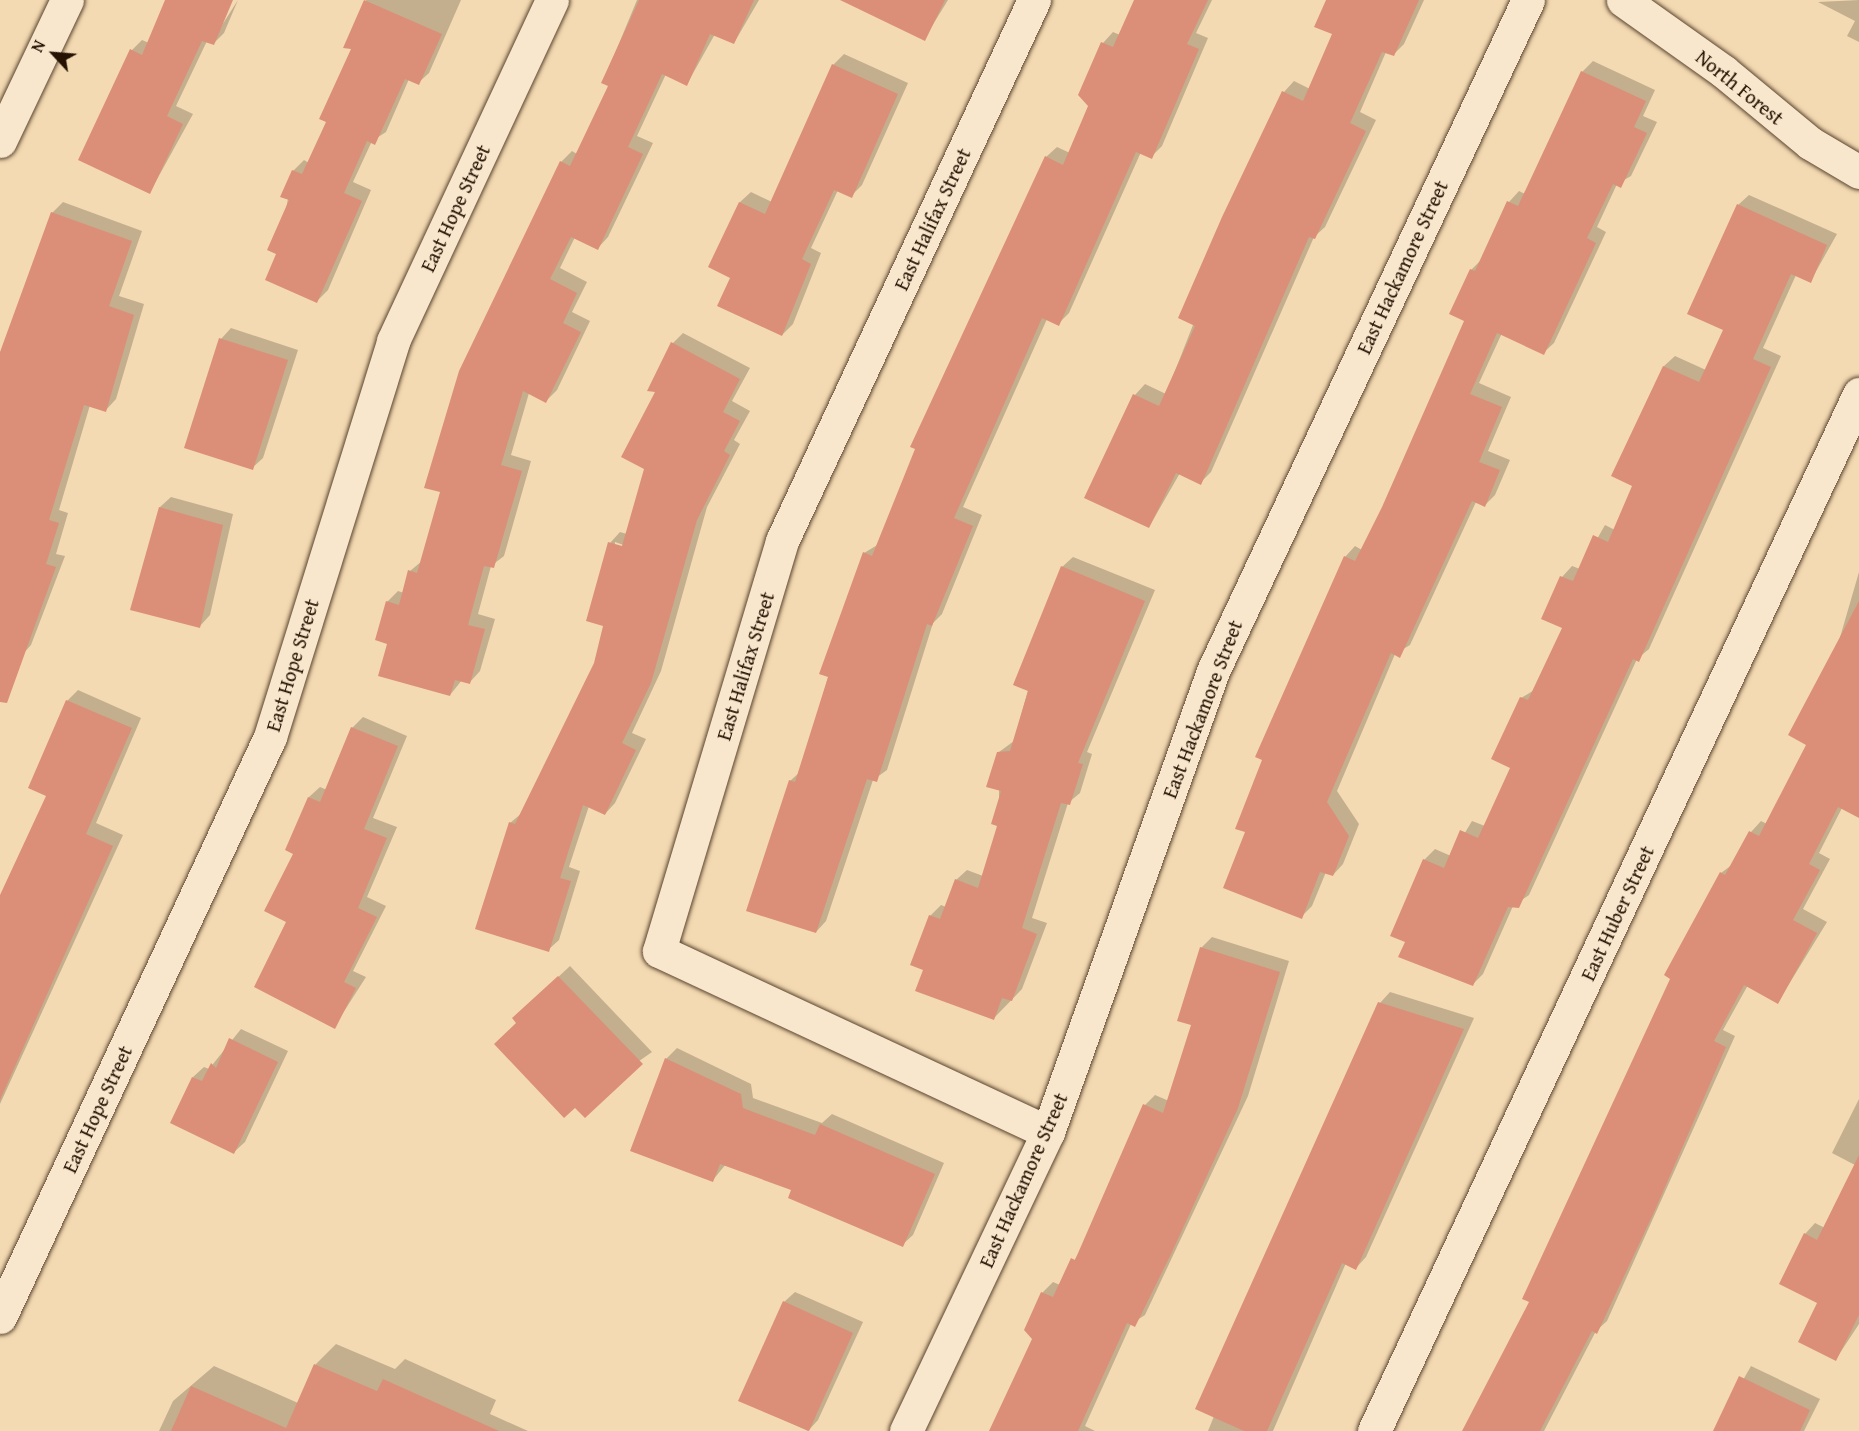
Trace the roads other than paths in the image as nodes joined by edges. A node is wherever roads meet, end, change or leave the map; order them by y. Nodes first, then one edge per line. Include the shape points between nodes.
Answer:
1 (68, 0) edge
2 (552, 0) edge
3 (1034, 0) edge
4 (1528, 0) edge
5 (1623, 0) edge
6 (0, 141) edge
7 (1859, 172) edge
8 (1859, 394) edge
9 (1048, 1132) junction
10 (0, 1317) edge
11 (906, 1431) edge
12 (1374, 1431) edge

1 - 6 street
2 - 10 street, East Hope Street via 393,341 270,737
3 - 9 street, East Halifax Street via 783,541 659,951
4 - 9 street, East Hackamore Street via 1213,671
5 - 7 street, North Forest via 1723,71 1810,144
8 - 12 street, East Huber Street
9 - 11 street, East Hackamore Street

